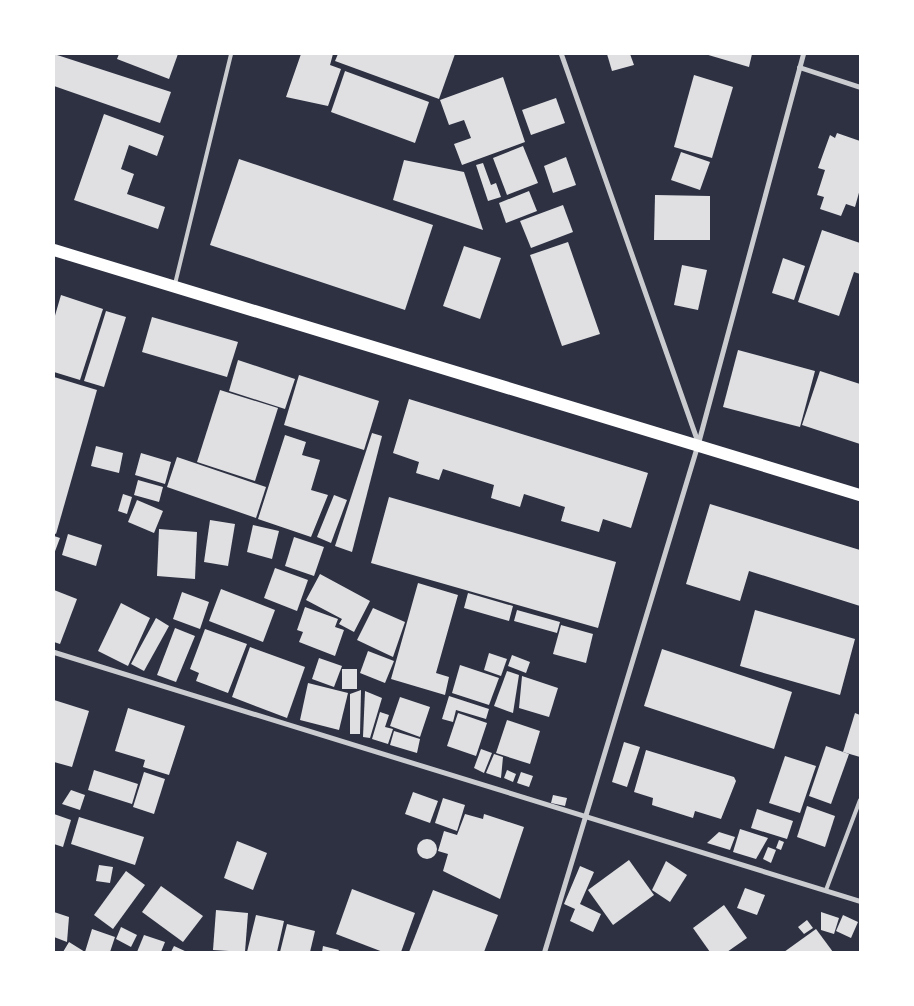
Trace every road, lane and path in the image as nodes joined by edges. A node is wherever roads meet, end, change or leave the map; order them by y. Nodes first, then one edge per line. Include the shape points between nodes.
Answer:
1 (231, 54) edge
2 (561, 54) edge
3 (803, 54) edge
4 (799, 67) junction
5 (860, 87) edge
6 (54, 250) edge
7 (175, 286) junction
8 (698, 443) junction
9 (860, 495) edge
10 (54, 652) edge
11 (860, 800) edge
12 (583, 818) junction
13 (826, 890) junction
14 (860, 901) edge
15 (544, 952) edge

1 - 7 lane
2 - 8 street
3 - 4 street
4 - 5 street
4 - 8 street
6 - 7 main road
7 - 8 main road
8 - 9 main road
8 - 12 street
10 - 12 street
11 - 13 lane
12 - 13 street
12 - 15 street
13 - 14 street

